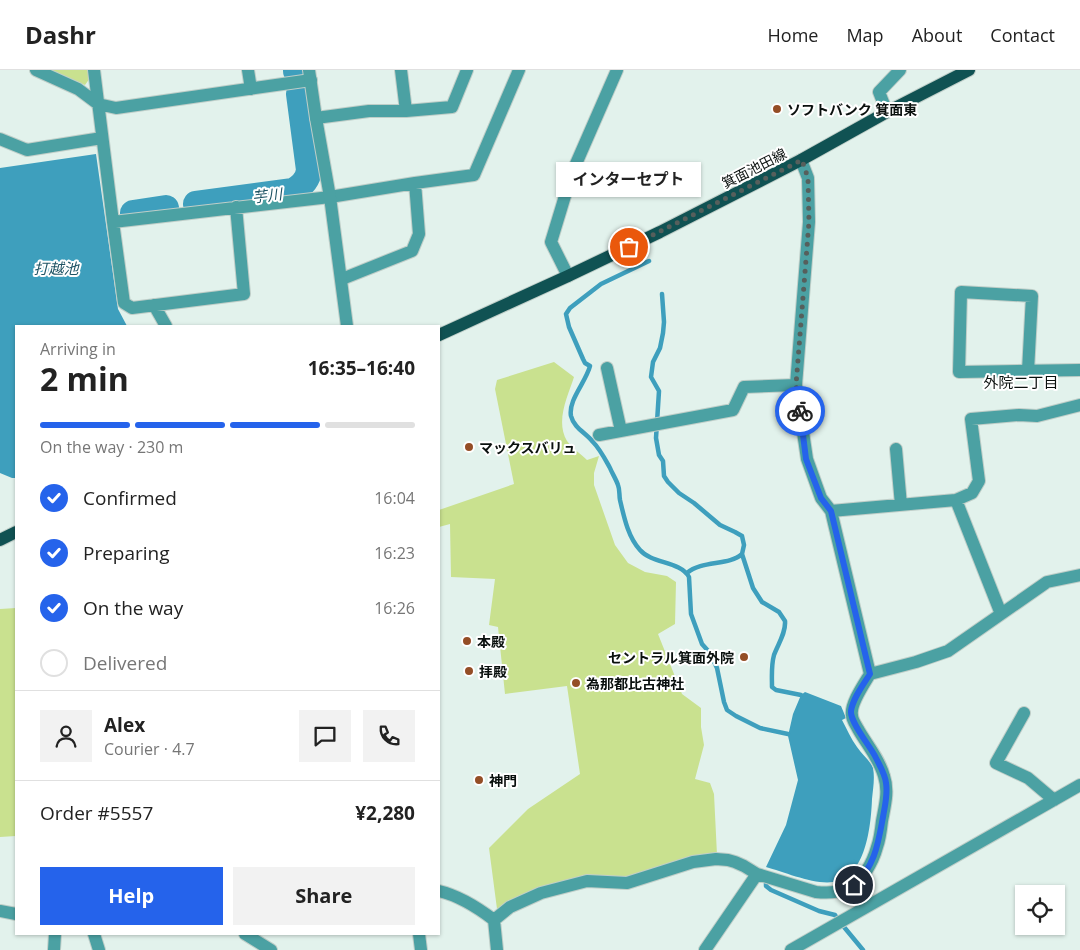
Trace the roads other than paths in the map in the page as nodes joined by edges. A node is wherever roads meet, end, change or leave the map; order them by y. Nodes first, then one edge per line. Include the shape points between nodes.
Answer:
1 (36, 70) edge
2 (94, 70) edge
3 (248, 70) edge
4 (401, 70) edge
5 (467, 70) edge
6 (519, 70) edge
7 (617, 70) edge
8 (900, 70) edge
9 (969, 70) edge
10 (310, 75) edge
11 (251, 89) junction
12 (98, 104) junction
13 (406, 112) junction
14 (887, 112) junction
15 (316, 118) junction
16 (102, 138) junction
17 (0, 139) edge
18 (802, 160) junction
19 (415, 183) junction
20 (330, 197) junction
21 (236, 207) junction
22 (113, 222) junction
23 (568, 276) junction
24 (342, 279) junction
25 (154, 305) junction
26 (165, 325) edge
27 (347, 325) edge
28 (440, 335) edge
29 (607, 368) dead end
30 (1080, 370) edge
31 (1028, 371) junction
32 (796, 385) junction
33 (1080, 405) edge
34 (621, 431) junction
35 (599, 436) dead end
36 (896, 449) dead end
37 (956, 500) junction
38 (901, 505) junction
39 (831, 511) junction
40 (15, 532) edge
41 (0, 540) edge
42 (1080, 575) edge
43 (1001, 614) junction
44 (870, 674) junction
45 (1024, 713) dead end
46 (1080, 785) edge
47 (1054, 800) junction
48 (757, 874) junction
49 (440, 891) edge
50 (0, 911) edge
51 (15, 914) edge
52 (494, 920) junction
53 (55, 935) edge
54 (94, 935) edge
55 (247, 935) edge
56 (419, 935) edge
57 (54, 950) edge
58 (99, 950) edge
59 (271, 950) edge
60 (421, 950) edge
61 (497, 950) edge
62 (705, 950) edge
63 (791, 950) edge

1 - 12 street via 78,89
2 - 12 street
3 - 11 street
4 - 13 street
5 - 13 street via 452,106
6 - 19 street via 474,175
7 - 23 street via 572,173 551,242
8 - 14 street via 879,92
9 - 14 main road, 箕面池田線
10 - 11 street
10 - 15 street
11 - 12 street via 116,108
12 - 16 street
13 - 15 street
14 - 18 main road, 箕面池田線
15 - 20 street
16 - 17 street via 27,150
16 - 22 street
18 - 23 main road, 箕面池田線
18 - 32 street via 808,178 809,222
19 - 20 street
19 - 24 street via 419,234 412,251
20 - 21 street
20 - 24 street
21 - 22 street
21 - 25 street via 244,294
22 - 25 street via 124,303 132,308
23 - 28 main road, 箕面池田線
24 - 27 street
25 - 26 street
29 - 34 street
30 - 31 street
31 - 31 street via 959,372 961,292 1032,296
32 - 34 street via 744,386 733,410
32 - 39 street via 806,459 821,498
33 - 37 street via 1037,416 971,419 979,481 972,493
34 - 35 street
36 - 38 street
37 - 38 street
37 - 43 street
38 - 39 street
39 - 44 street
40 - 41 main road
42 - 43 street via 1047,582
43 - 44 street via 948,651
44 - 48 street via 851,712 886,782 886,800 874,858 854,885 832,892 816,892
45 - 47 street via 996,763 1028,778
46 - 47 street
47 - 63 street
48 - 52 street via 728,860 693,862 627,883 586,882 541,893 510,907
48 - 62 street
49 - 52 street via 474,905
50 - 51 street
52 - 61 street
53 - 57 street
54 - 58 street
55 - 59 street
56 - 60 street

